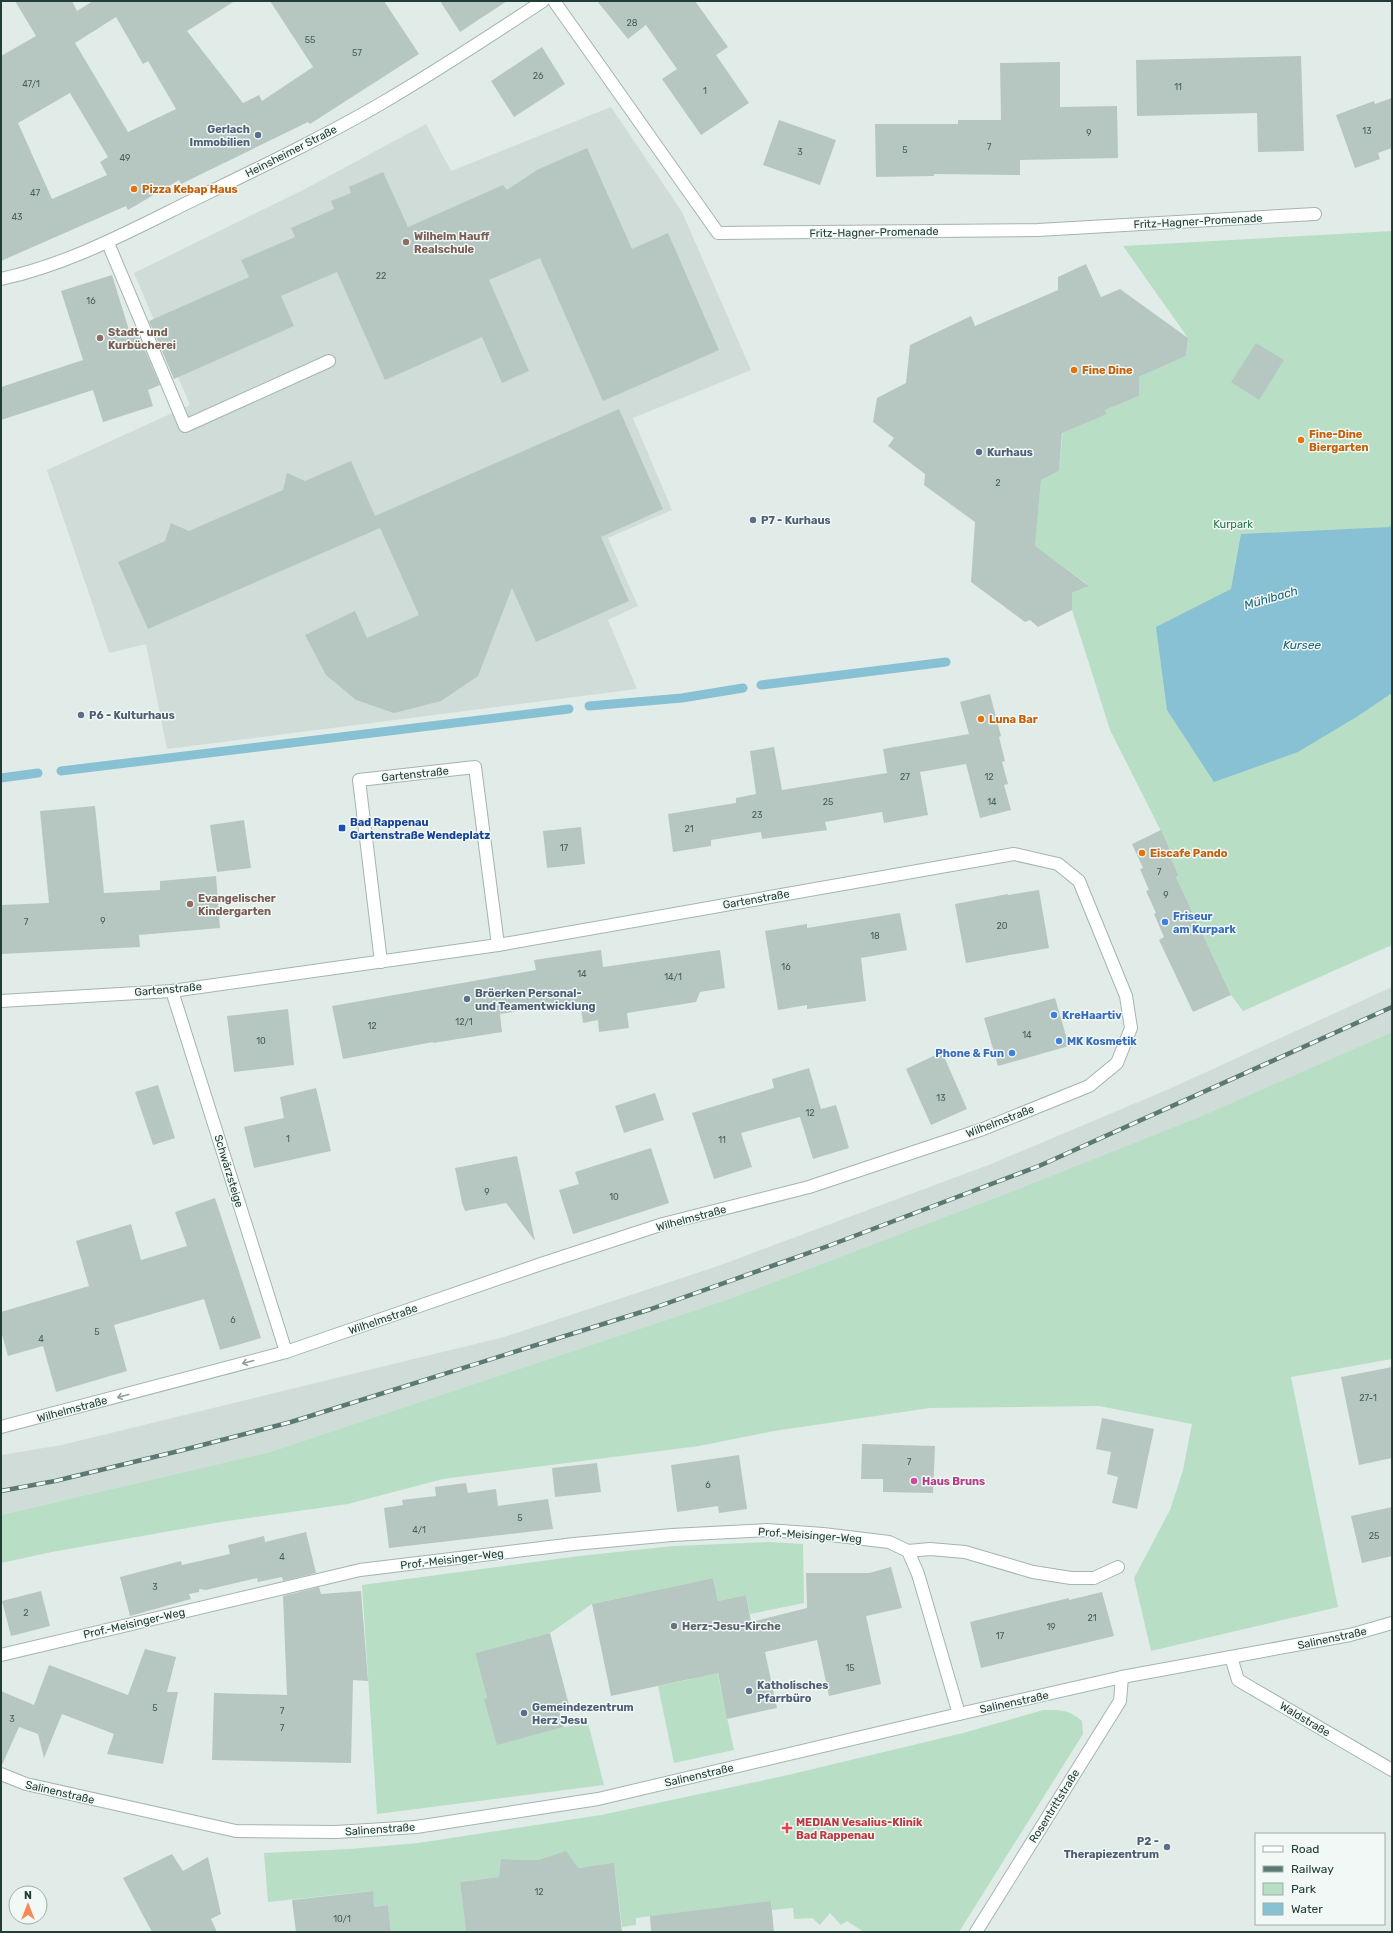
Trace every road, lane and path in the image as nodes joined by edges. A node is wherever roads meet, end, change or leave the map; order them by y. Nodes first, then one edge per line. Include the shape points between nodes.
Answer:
1 (543, 1) edge
2 (554, 1) edge
3 (1314, 214) dead end
4 (108, 243) junction
5 (1, 280) edge
6 (329, 361) dead end
7 (1014, 854) joint
8 (498, 945) junction
9 (381, 962) junction
10 (172, 990) junction
11 (1, 1001) edge
12 (286, 1352) junction
13 (1, 1428) edge
14 (908, 1551) junction
15 (1118, 1567) dead end
16 (1392, 1623) edge
17 (1, 1654) edge
18 (1231, 1657) junction
19 (1122, 1678) junction
20 (959, 1714) junction
21 (1392, 1770) edge
22 (1, 1774) edge
23 (976, 1932) edge

1 - 4 street, Heinsheimer Straße via 451,62 365,113 289,154
2 - 3 street, Fritz-Hagner-Promenade via 718,233 1038,230
4 - 5 street, Heinsheimer Straße via 35,272
4 - 6 street via 185,426
7 - 8 street, Gartenstraße
7 - 12 street, Wilhelmstraße via 1058,864 1079,881 1126,996 1131,1028 1117,1063 1089,1086 983,1129 817,1184 663,1224
8 - 9 street, Gartenstraße
8 - 9 street, Gartenstraße via 475,767 359,780
9 - 10 street, Gartenstraße
10 - 11 street, Gartenstraße
10 - 12 street, Schwärzsteige
12 -> 13 street, Wilhelmstraße
14 - 15 street via 930,1549 965,1552 1033,1572 1071,1578 1094,1578
14 - 17 street, Prof.-Meisinger-Weg via 889,1542 767,1530 574,1544 360,1570
14 - 20 street via 918,1574
16 - 18 street, Salinenstraße via 1350,1635
18 - 19 street, Salinenstraße
18 - 21 street, Waldstraße via 1238,1680
19 - 20 street, Salinenstraße
19 - 23 street, Rosentrittstraße via 1120,1701
20 - 22 street, Salinenstraße via 598,1799 416,1827 336,1832 236,1831 26,1784

